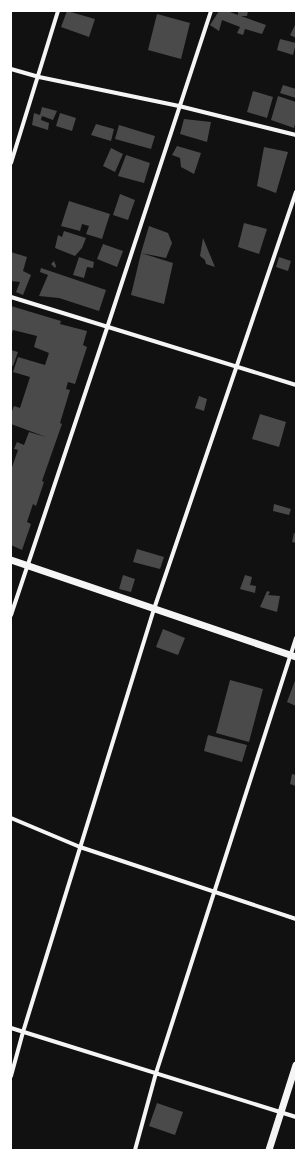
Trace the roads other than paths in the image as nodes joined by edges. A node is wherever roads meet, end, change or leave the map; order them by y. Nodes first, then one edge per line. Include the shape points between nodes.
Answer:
1 (58, 11) edge
2 (210, 11) edge
3 (11, 69) edge
4 (39, 77) junction
5 (179, 106) junction
6 (296, 135) edge
7 (11, 163) edge
8 (296, 192) edge
9 (11, 296) edge
10 (108, 328) junction
11 (235, 366) junction
12 (296, 385) edge
13 (11, 560) edge
14 (28, 566) junction
15 (154, 609) junction
16 (11, 615) edge
17 (296, 638) edge
18 (293, 656) edge
19 (11, 818) edge
20 (80, 847) junction
21 (214, 891) junction
22 (296, 918) edge
23 (11, 1028) edge
24 (23, 1032) junction
25 (296, 1065) edge
26 (156, 1073) junction
27 (11, 1076) edge
28 (281, 1112) junction
29 (296, 1117) edge
30 (135, 1150) edge
31 (269, 1150) edge

1 - 4 street
2 - 5 street
3 - 4 street
4 - 5 street
4 - 7 street
5 - 6 street
5 - 10 street
8 - 11 street
9 - 10 street
10 - 11 street
10 - 14 street
11 - 12 street
11 - 15 street
13 - 14 street
14 - 15 street
14 - 16 street
15 - 18 street
15 - 20 street
17 - 18 street
18 - 21 street
19 - 20 street
20 - 21 street
20 - 24 street
21 - 22 street
21 - 26 street
23 - 24 street
24 - 26 street
24 - 27 street
25 - 28 street
26 - 28 street
26 - 30 street
28 - 29 street
28 - 31 street

